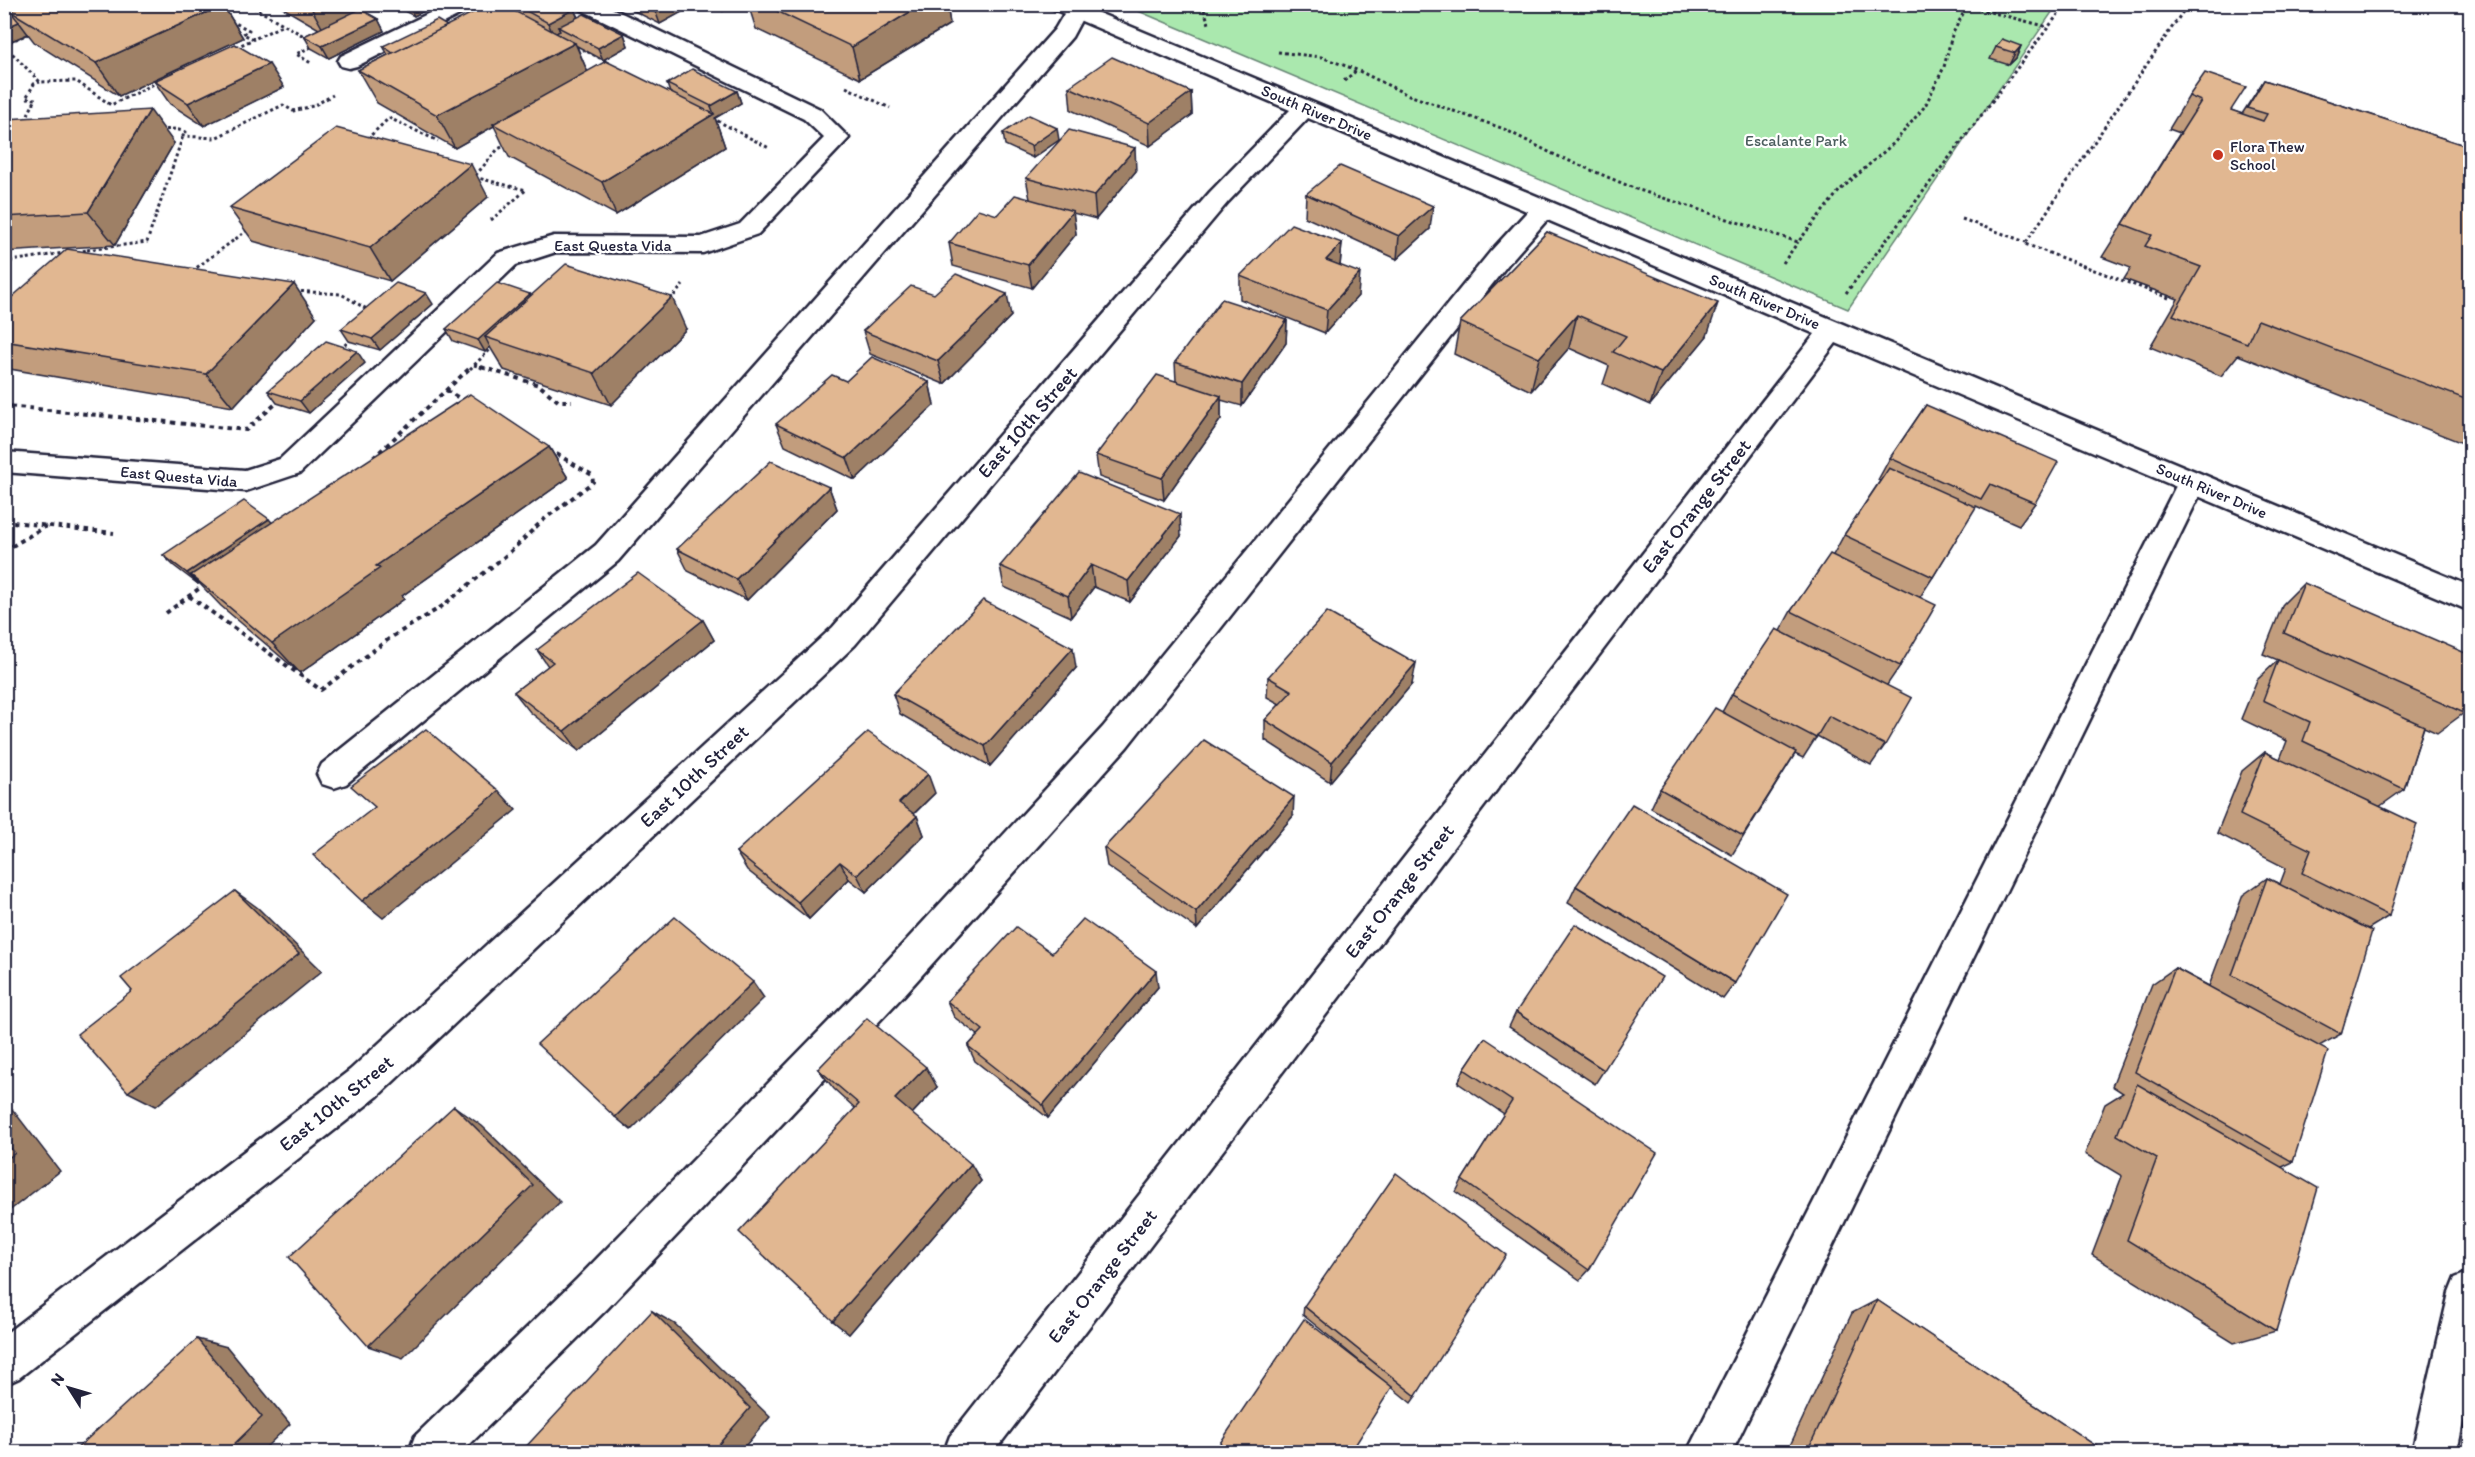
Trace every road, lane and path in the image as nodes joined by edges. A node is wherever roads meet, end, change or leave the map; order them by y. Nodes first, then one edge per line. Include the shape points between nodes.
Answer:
1 (248, 4) edge
2 (466, 4) edge
3 (585, 4) edge
4 (1202, 4) edge
5 (1961, 4) edge
6 (2066, 4) edge
7 (2188, 4) edge
8 (1967, 6) edge
9 (1067, 8) edge
10 (220, 22) edge
11 (284, 25) junction
12 (1209, 26) dead end
13 (2049, 27) junction
14 (36, 31) edge
15 (254, 39) junction
16 (4, 44) edge
17 (580, 48) edge
18 (229, 50) edge
19 (1276, 52) dead end
20 (349, 61) dead end
21 (611, 64) edge
22 (316, 66) dead end
23 (159, 81) edge
24 (40, 82) junction
25 (340, 92) dead end
26 (1306, 107) junction
27 (706, 114) edge
28 (21, 128) edge
29 (154, 131) dead end
30 (183, 136) junction
31 (366, 140) edge
32 (438, 141) edge
33 (508, 145) edge
34 (763, 153) dead end
35 (465, 177) dead end
36 (474, 177) junction
37 (1544, 208) junction
38 (1962, 219) dead end
39 (491, 220) dead end
40 (257, 223) edge
41 (2026, 242) junction
42 (703, 245) junction
43 (87, 250) junction
44 (4, 262) edge
45 (84, 262) edge
46 (183, 277) edge
47 (294, 291) dead end
48 (2169, 298) dead end
49 (664, 306) edge
50 (1837, 314) junction
51 (378, 317) edge
52 (360, 332) edge
53 (497, 343) edge
54 (334, 354) edge
55 (473, 365) junction
56 (446, 390) junction
57 (281, 399) edge
58 (4, 401) edge
59 (465, 401) edge
60 (572, 401) edge
61 (543, 447) edge
62 (4, 462) edge
63 (368, 463) edge
64 (2192, 482) junction
65 (4, 521) edge
66 (46, 525) junction
67 (114, 533) dead end
68 (4, 551) edge
69 (208, 582) edge
70 (189, 596) junction
71 (2470, 598) edge
72 (165, 613) dead end
73 (334, 774) dead end
74 (2470, 1293) edge
75 (4, 1363) edge
76 (431, 1452) edge
77 (966, 1452) edge
78 (1709, 1452) edge
79 (2434, 1452) edge

1 - 11 path
2 - 20 street
3 - 42 street, East Questa Vida via 812,114 837,138 749,229
4 - 12 path
5 - 8 path
6 - 13 path
7 - 41 path
8 - 13 path
8 - 19 path via 1925,106 1894,143 1840,190 1798,242 1636,189 1504,129 1406,94 1357,70 1321,57
9 - 26 street, South River Drive
9 - 73 street via 1064,32 606,553
10 - 15 path via 231,21 249,30 243,33
11 - 15 path
11 - 22 path via 317,44 296,54
13 - 50 path
14 - 16 path
15 - 18 path
16 - 24 path
17 - 21 path
23 - 24 path via 111,105 76,81
24 - 28 path via 34,84 26,98 36,99
25 - 30 path via 293,111 283,105 215,138
26 - 37 street, South River Drive
26 - 75 street, East 10th Street via 1219,197 844,636 364,1083
27 - 34 path via 769,147
29 - 30 path via 175,129 186,132
30 - 43 path via 147,242
31 - 32 path via 389,118
33 - 36 path via 498,149
35 - 36 path
36 - 39 path via 526,190
37 - 50 street, South River Drive
37 - 76 street via 1500,257 1115,737 891,983 592,1294
38 - 41 path
40 - 46 path
41 - 48 path
42 - 49 path via 687,281
42 - 62 street, East Questa Vida via 554,244 507,259 290,466 246,481
43 - 44 path
43 - 45 path
47 - 51 path via 341,294
50 - 64 street, South River Drive
50 - 77 street, East Orange Street
52 - 54 path
53 - 55 path
55 - 56 path
55 - 60 path via 542,387 550,398 564,403
56 - 59 path
56 - 63 path
57 - 58 path via 246,430 8,406
61 - 70 path via 592,475 593,482 441,607 390,638 321,690
64 - 71 street, South River Drive
64 - 78 street
65 - 66 path
66 - 67 path
66 - 68 path
69 - 70 path
70 - 72 path
74 - 79 street

